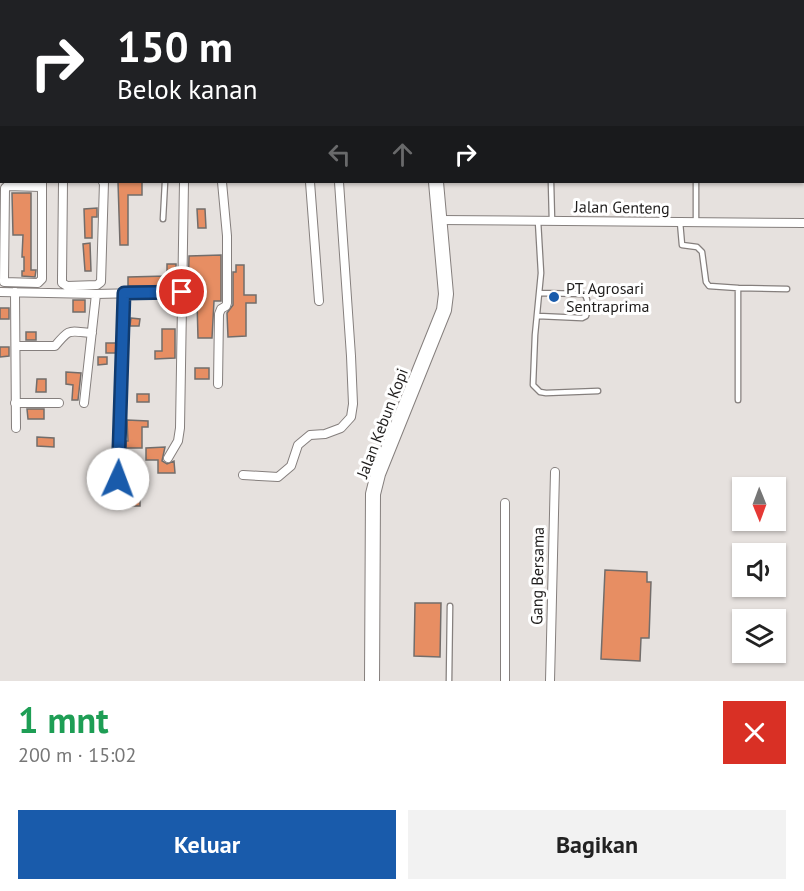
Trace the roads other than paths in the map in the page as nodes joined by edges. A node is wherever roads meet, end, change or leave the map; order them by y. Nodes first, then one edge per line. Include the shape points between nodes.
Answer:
1 (63, 183) edge
2 (104, 183) edge
3 (165, 183) edge
4 (184, 183) edge
5 (222, 183) edge
6 (310, 183) edge
7 (339, 183) edge
8 (436, 183) edge
9 (551, 183) edge
10 (696, 183) edge
11 (41, 184) edge
12 (164, 219) dead end
13 (440, 220) junction
14 (538, 221) junction
15 (552, 221) junction
16 (680, 222) junction
17 (696, 222) junction
18 (804, 222) edge
19 (738, 288) junction
20 (787, 289) dead end
21 (0, 292) edge
22 (15, 292) junction
23 (182, 292) junction
24 (124, 293) junction
25 (540, 293) junction
26 (96, 294) junction
27 (319, 301) dead end
28 (538, 316) junction
29 (92, 333) junction
30 (16, 346) junction
31 (218, 384) dead end
32 (598, 391) dead end
33 (738, 400) dead end
34 (15, 403) junction
35 (59, 403) dead end
36 (84, 403) dead end
37 (16, 428) dead end
38 (168, 458) dead end
39 (555, 472) dead end
40 (243, 475) dead end
41 (118, 479) dead end
42 (505, 503) dead end
43 (450, 606) dead end
44 (372, 681) edge
45 (449, 681) edge
46 (505, 681) edge
47 (550, 681) edge

1 - 2 street via 62,283 67,286 101,282
3 - 12 lane
4 - 23 street
5 - 31 street via 227,305 219,314
6 - 27 street
7 - 40 street via 351,356 351,417 341,428 310,435 298,445 291,466 278,477
8 - 13 main road, Jalan Kebun Kopi
9 - 15 lane
10 - 17 lane
11 - 11 street via 5,188 5,282 38,283 42,279
13 - 14 street, Jalan Genteng
13 - 44 main road, Jalan Kebun Kopi via 444,310 373,494
14 - 15 street, Jalan Genteng
14 - 25 lane
15 - 16 street, Jalan Genteng
16 - 17 street, Jalan Genteng
16 - 19 lane via 682,245 697,247 702,252 709,286
17 - 18 street, Jalan Genteng
19 - 20 lane
19 - 33 lane
21 - 22 street
22 - 26 street
22 - 30 street
23 - 24 street
23 - 38 street via 180,428
24 - 26 street
24 - 41 street
25 - 28 lane
25 - 28 lane via 584,294 587,311 582,318
26 - 29 street
28 - 32 lane via 533,385 536,389 546,393
29 - 30 street via 68,331 55,346
29 - 36 street
30 - 34 street
34 - 35 street
34 - 37 street
39 - 47 street, Gang Bersama
42 - 46 street
43 - 45 lane

